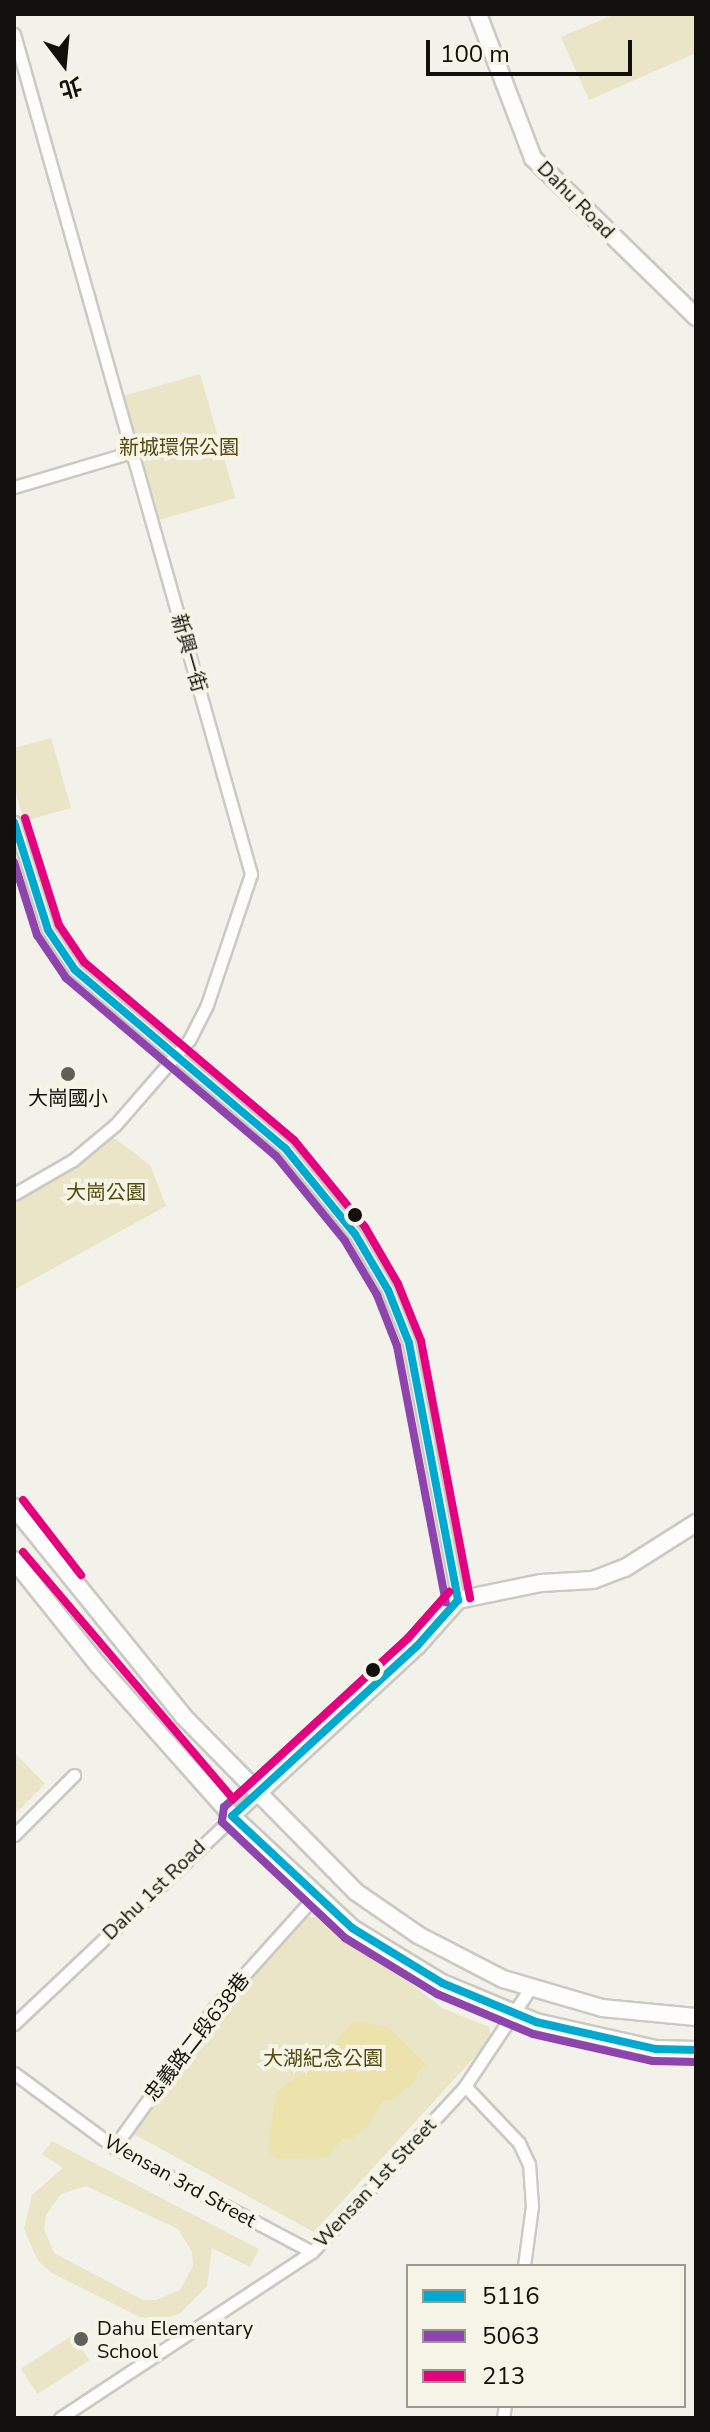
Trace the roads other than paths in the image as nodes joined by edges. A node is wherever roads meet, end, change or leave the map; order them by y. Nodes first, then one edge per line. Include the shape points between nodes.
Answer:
1 (478, 14) edge
2 (14, 34) edge
3 (696, 317) edge
4 (132, 452) junction
5 (14, 487) edge
6 (14, 824) edge
7 (175, 1056) junction
8 (14, 1194) edge
9 (14, 1507) edge
10 (696, 1523) edge
11 (14, 1560) edge
12 (458, 1600) junction
13 (74, 1775) dead end
14 (258, 1793) junction
15 (232, 1816) junction
16 (14, 1835) edge
17 (316, 1895) junction
18 (531, 1987) junction
19 (517, 2014) junction
20 (696, 2017) edge
21 (14, 2024) edge
22 (696, 2050) edge
23 (14, 2073) edge
24 (465, 2086) junction
25 (114, 2147) junction
26 (312, 2252) junction
27 (524, 2264) edge
28 (60, 2418) edge

1 - 3 street, Dahu Road via 533,158
2 - 4 street, 新興一街
4 - 5 street
4 - 7 street, 新興一街 via 251,874 207,1005
6 - 7 street via 48,930 75,970
7 - 8 street, 新興一街 via 115,1125 73,1160
7 - 12 street via 285,1148 355,1234 388,1290 409,1343
9 - 14 street via 183,1716
10 - 12 street via 625,1568 593,1580 541,1583
11 - 15 street via 99,1666
12 - 14 street, Dahu 1st Road via 417,1646
13 - 16 street
14 - 15 street, Dahu 1st Road
14 - 18 street via 356,1892 418,1935 503,1979
15 - 17 street
15 - 21 street, Dahu 1st Road
17 - 19 street via 352,1928 442,1983
17 - 25 street, 忠義路二段638巷 via 216,2006
18 - 19 street, Wensan 1st Street
18 - 20 street via 602,2008
19 - 22 street via 656,2049
19 - 24 street, Wensan 1st Street
23 - 25 street, Wensan 3rd Street
24 - 26 street, Wensan 1st Street
24 - 27 street via 519,2143 529,2164 532,2206
25 - 26 street, Wensan 3rd Street
26 - 28 street, Wensan 1st Street

